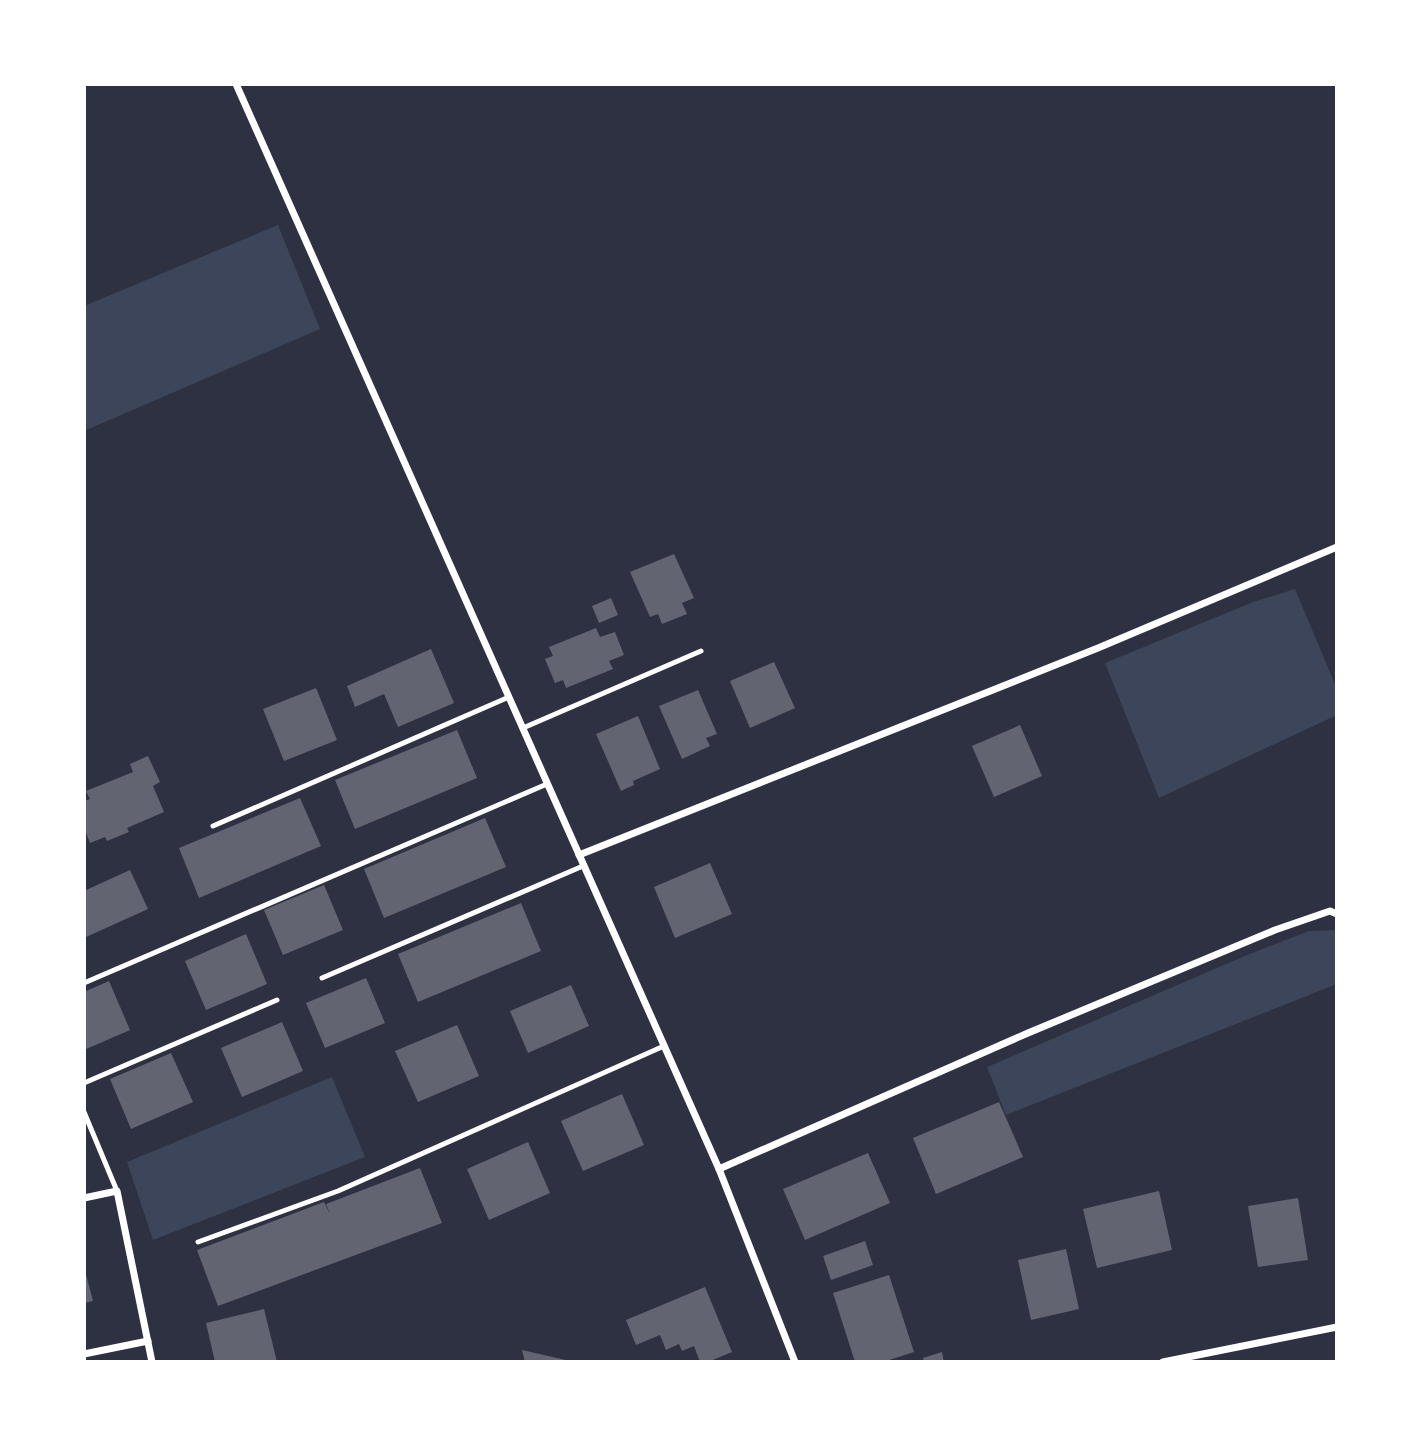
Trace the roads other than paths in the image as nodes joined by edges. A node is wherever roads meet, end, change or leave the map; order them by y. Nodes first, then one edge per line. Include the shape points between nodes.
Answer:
1 (236, 84) edge
2 (1337, 547) edge
3 (701, 651) dead end
4 (509, 697) junction
5 (523, 728) junction
6 (547, 784) junction
7 (213, 826) dead end
8 (579, 855) junction
9 (583, 866) junction
10 (1337, 914) edge
11 (322, 978) dead end
12 (84, 983) edge
13 (277, 1000) dead end
14 (664, 1046) junction
15 (84, 1083) edge
16 (84, 1112) edge
17 (719, 1170) junction
18 (117, 1191) junction
19 (84, 1198) edge
20 (198, 1242) dead end
21 (1337, 1327) edge
22 (148, 1341) junction
23 (84, 1354) edge
24 (152, 1362) edge
25 (795, 1362) edge
26 (1163, 1362) edge

1 - 4 street
2 - 8 street via 1098,648
3 - 5 lane
4 - 5 street
4 - 7 lane
5 - 6 street
6 - 8 street
6 - 12 lane
8 - 9 street
9 - 11 lane
9 - 14 street
10 - 17 street via 1330,911 1262,935
13 - 15 lane
14 - 17 street
14 - 20 lane via 338,1191
16 - 18 lane
17 - 25 street
18 - 19 street
18 - 22 street
21 - 26 street
22 - 23 street
22 - 24 street

